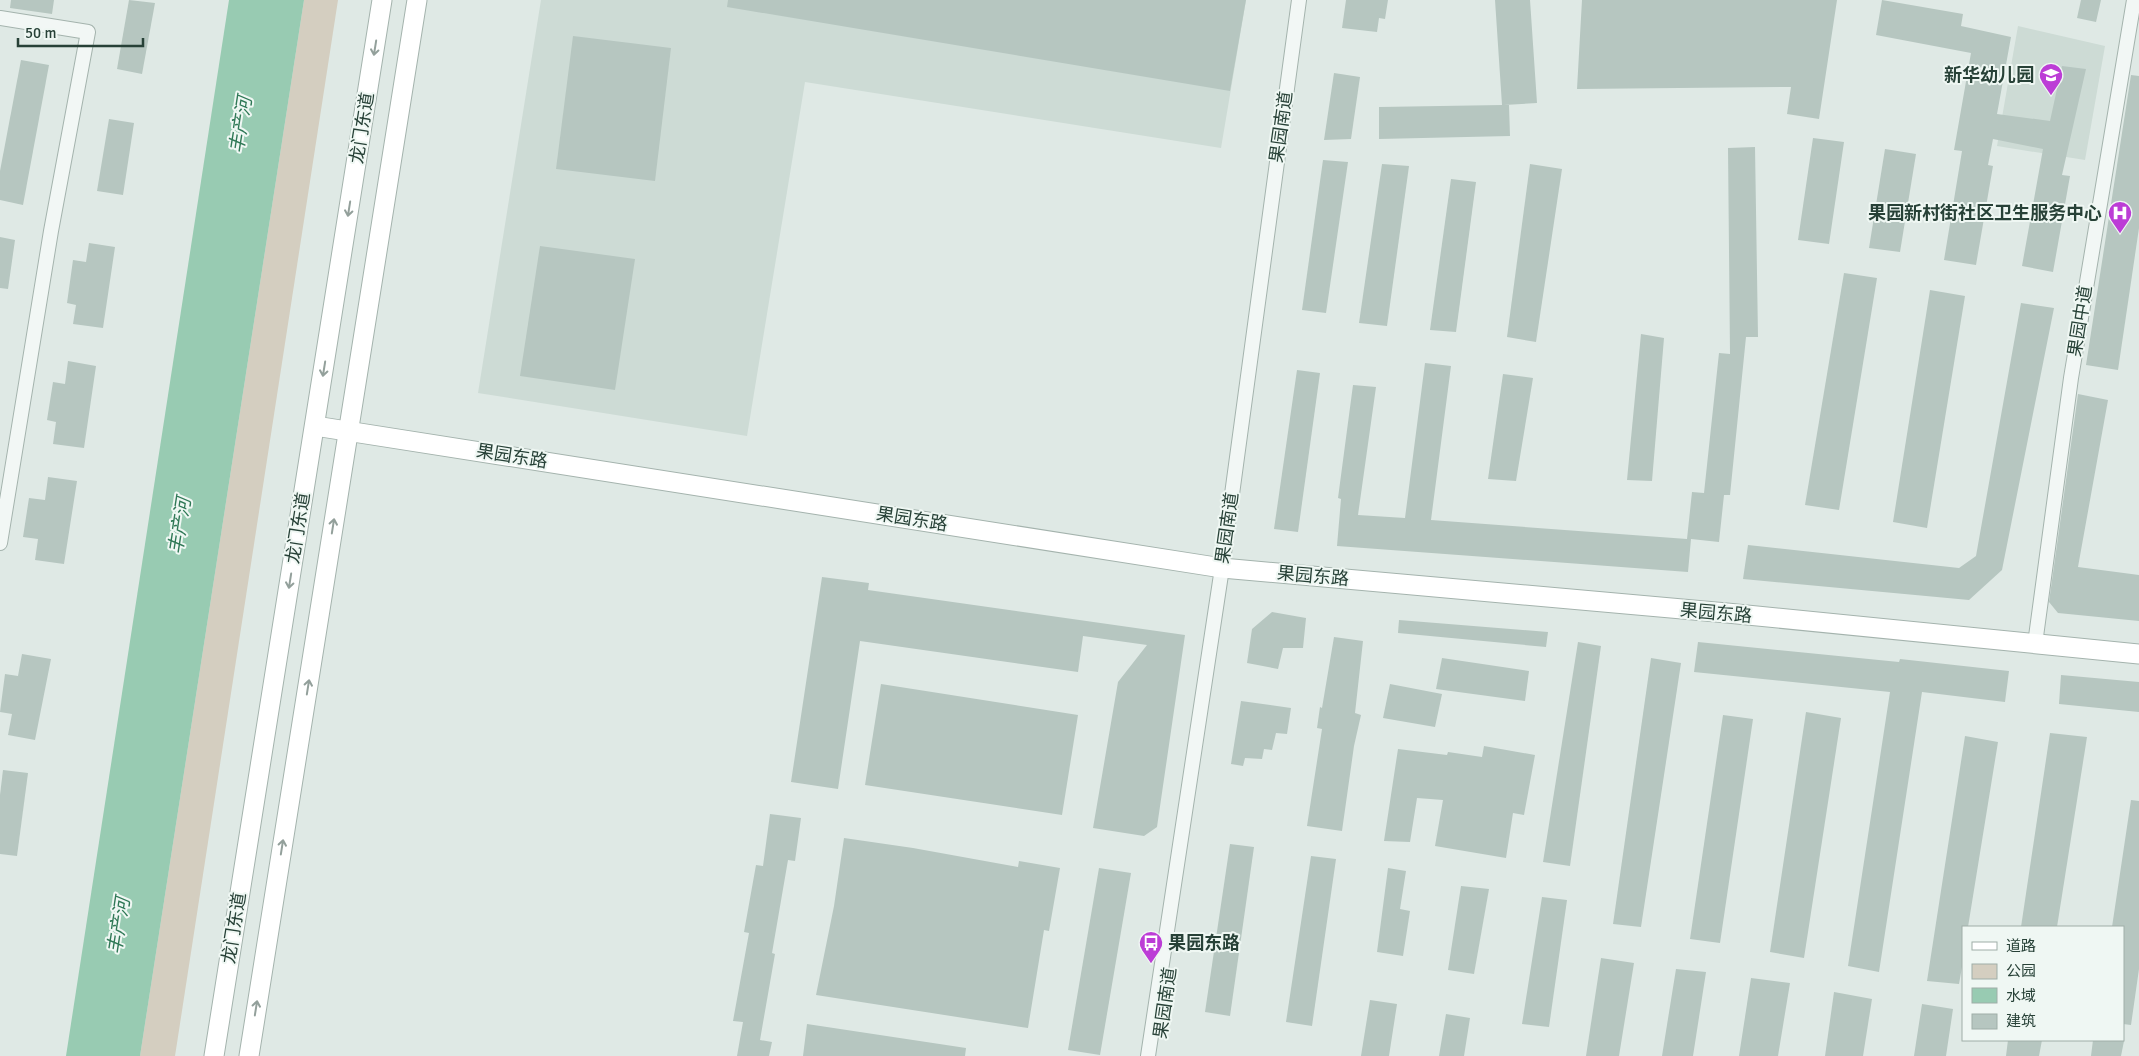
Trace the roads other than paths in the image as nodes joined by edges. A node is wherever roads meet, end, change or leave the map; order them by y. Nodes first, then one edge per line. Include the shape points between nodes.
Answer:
1 (382, 0) edge
2 (417, 0) edge
3 (1299, 0) edge
4 (1308, 0) edge
5 (2134, 0) edge
6 (0, 18) edge
7 (316, 421) junction
8 (349, 426) junction
9 (0, 543) edge
10 (1225, 563) junction
11 (2036, 637) junction
12 (2139, 641) edge
13 (2139, 654) edge
14 (214, 1056) edge
15 (249, 1056) edge
16 (1148, 1056) edge
17 (1158, 1056) edge

1 -> 7 main road, 龙门东道
2 - 8 main road, 龙门东道
3 - 10 street, 果园南道
4 - 10 street, 果园南道
5 - 11 street, 果园中道 via 2071,378
6 - 9 street via 88,32 51,231
7 - 8 main road, 果园东路
7 -> 14 main road, 龙门东道
8 - 10 main road, 果园东路
15 -> 8 main road, 龙门东道
10 - 11 main road, 果园东路 via 1728,613
10 - 16 street, 果园南道
10 - 17 street, 果园南道
11 - 12 main road, 果园东路
11 - 13 main road, 果园东路

